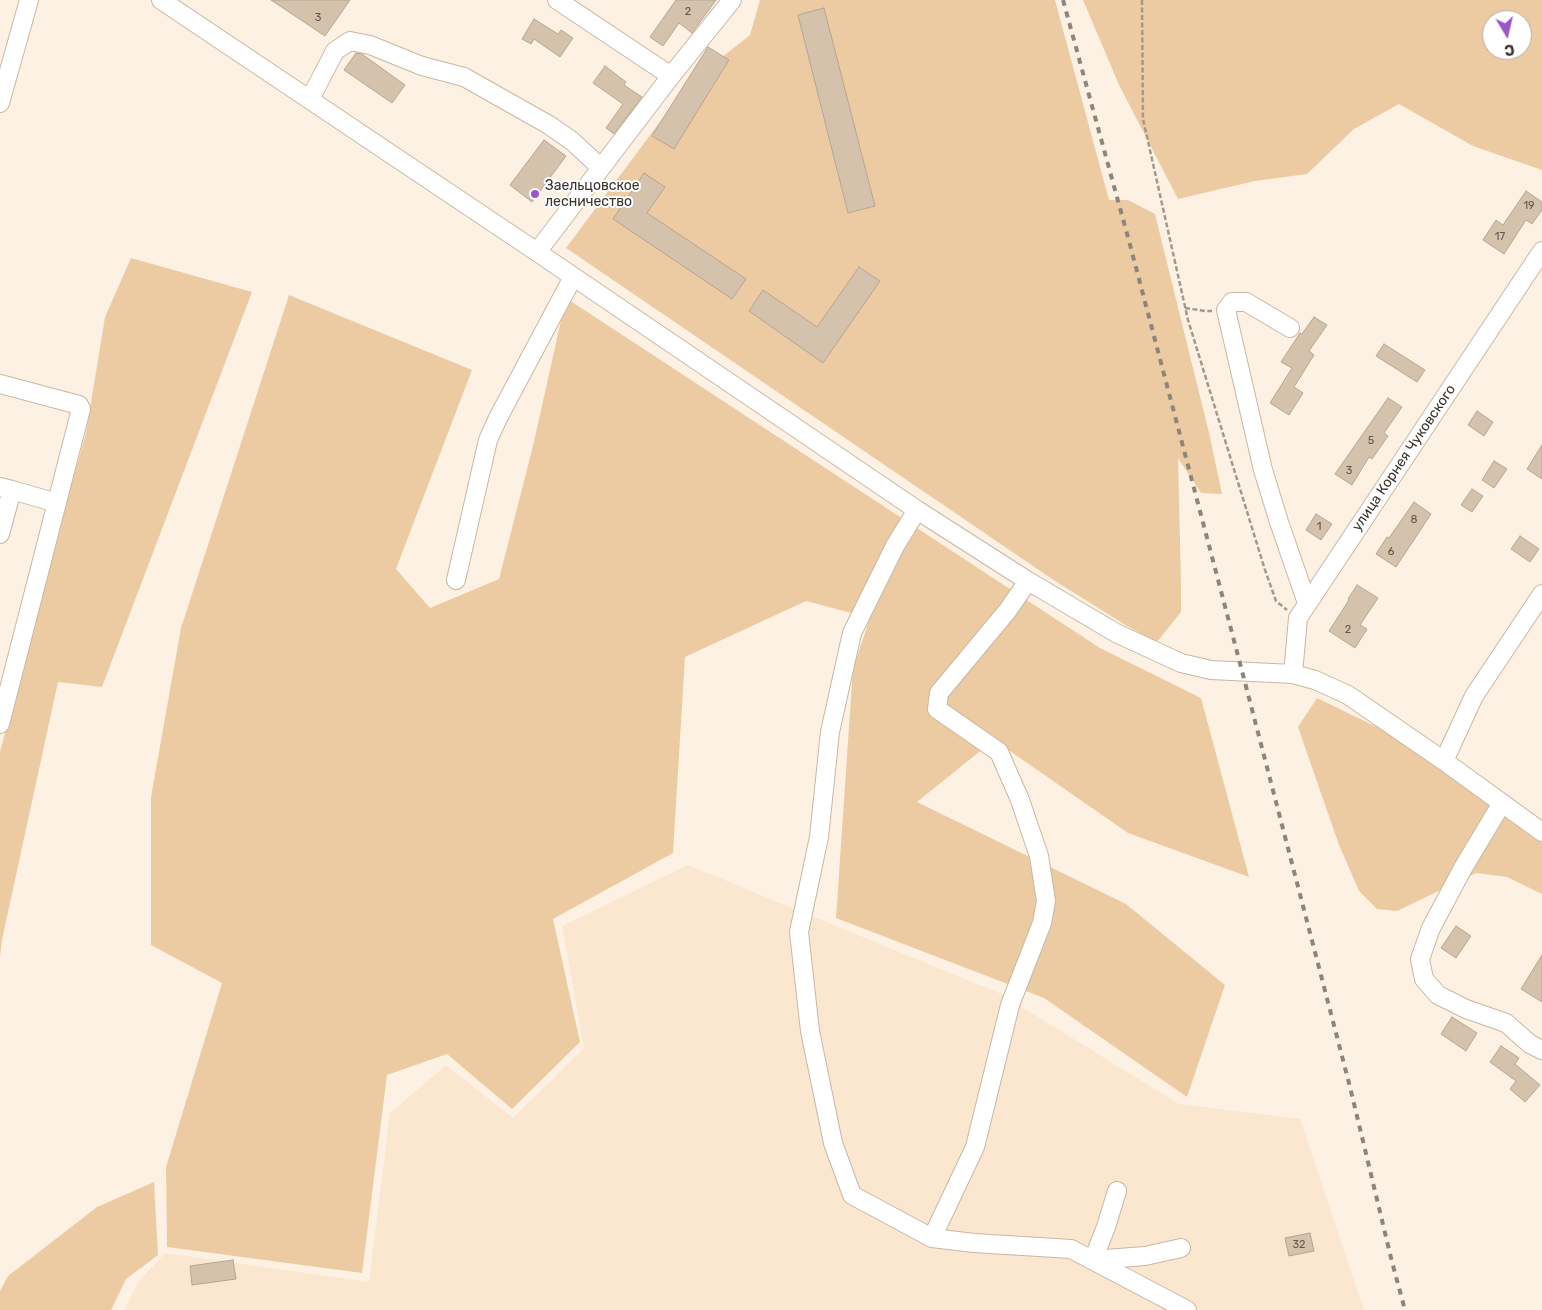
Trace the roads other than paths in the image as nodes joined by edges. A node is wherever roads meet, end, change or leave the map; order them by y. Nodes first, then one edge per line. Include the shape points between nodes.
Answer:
1 (29, 0) edge
2 (161, 0) edge
3 (557, 0) edge
4 (732, 0) edge
5 (671, 76) junction
6 (310, 100) junction
7 (0, 103) edge
8 (601, 168) junction
9 (1542, 251) edge
10 (537, 252) junction
11 (572, 277) junction
12 (1290, 328) dead end
13 (0, 384) edge
14 (6, 489) edge
15 (57, 502) junction
16 (917, 510) junction
17 (0, 534) edge
18 (456, 580) dead end
19 (1028, 582) junction
20 (1542, 594) edge
21 (1308, 603) junction
22 (1293, 674) junction
23 (0, 724) edge
24 (1444, 761) junction
25 (1502, 803) junction
26 (1542, 832) edge
27 (1542, 1050) edge
28 (1117, 1191) dead end
29 (932, 1238) junction
30 (1181, 1248) dead end
31 (1093, 1260) junction
32 (1187, 1310) edge

1 - 7 street
2 - 6 street
3 - 5 street
4 - 5 street
5 - 8 street
6 - 8 street via 335,51 350,41 370,45 422,66 464,77 549,125
6 - 10 street
8 - 10 street
9 - 21 street, улица Корнея Чуковского
10 - 11 street
11 - 16 street
11 - 18 street via 488,440
12 - 21 street via 1246,302 1232,302 1226,310 1263,470
13 - 15 street via 81,407
14 - 15 street
14 - 17 street
15 - 23 street
16 - 19 street
16 - 29 street via 895,546 852,633 830,732 819,837 799,932 810,1031 833,1143 852,1195
19 - 22 street via 1116,633 1181,663 1211,670
19 - 29 street via 939,693 937,709 999,752 1039,856 1046,901 1042,923 1010,1005 975,1147
20 - 24 street via 1474,696
21 - 22 street, улица Корнея Чуковского via 1298,618
22 - 24 street via 1348,695
24 - 25 street
25 - 26 street
25 - 27 street via 1435,920 1420,959 1424,979 1438,994 1466,1009 1506,1023
28 - 31 street
29 - 31 street via 1071,1249
30 - 31 street via 1145,1256
31 - 32 street

